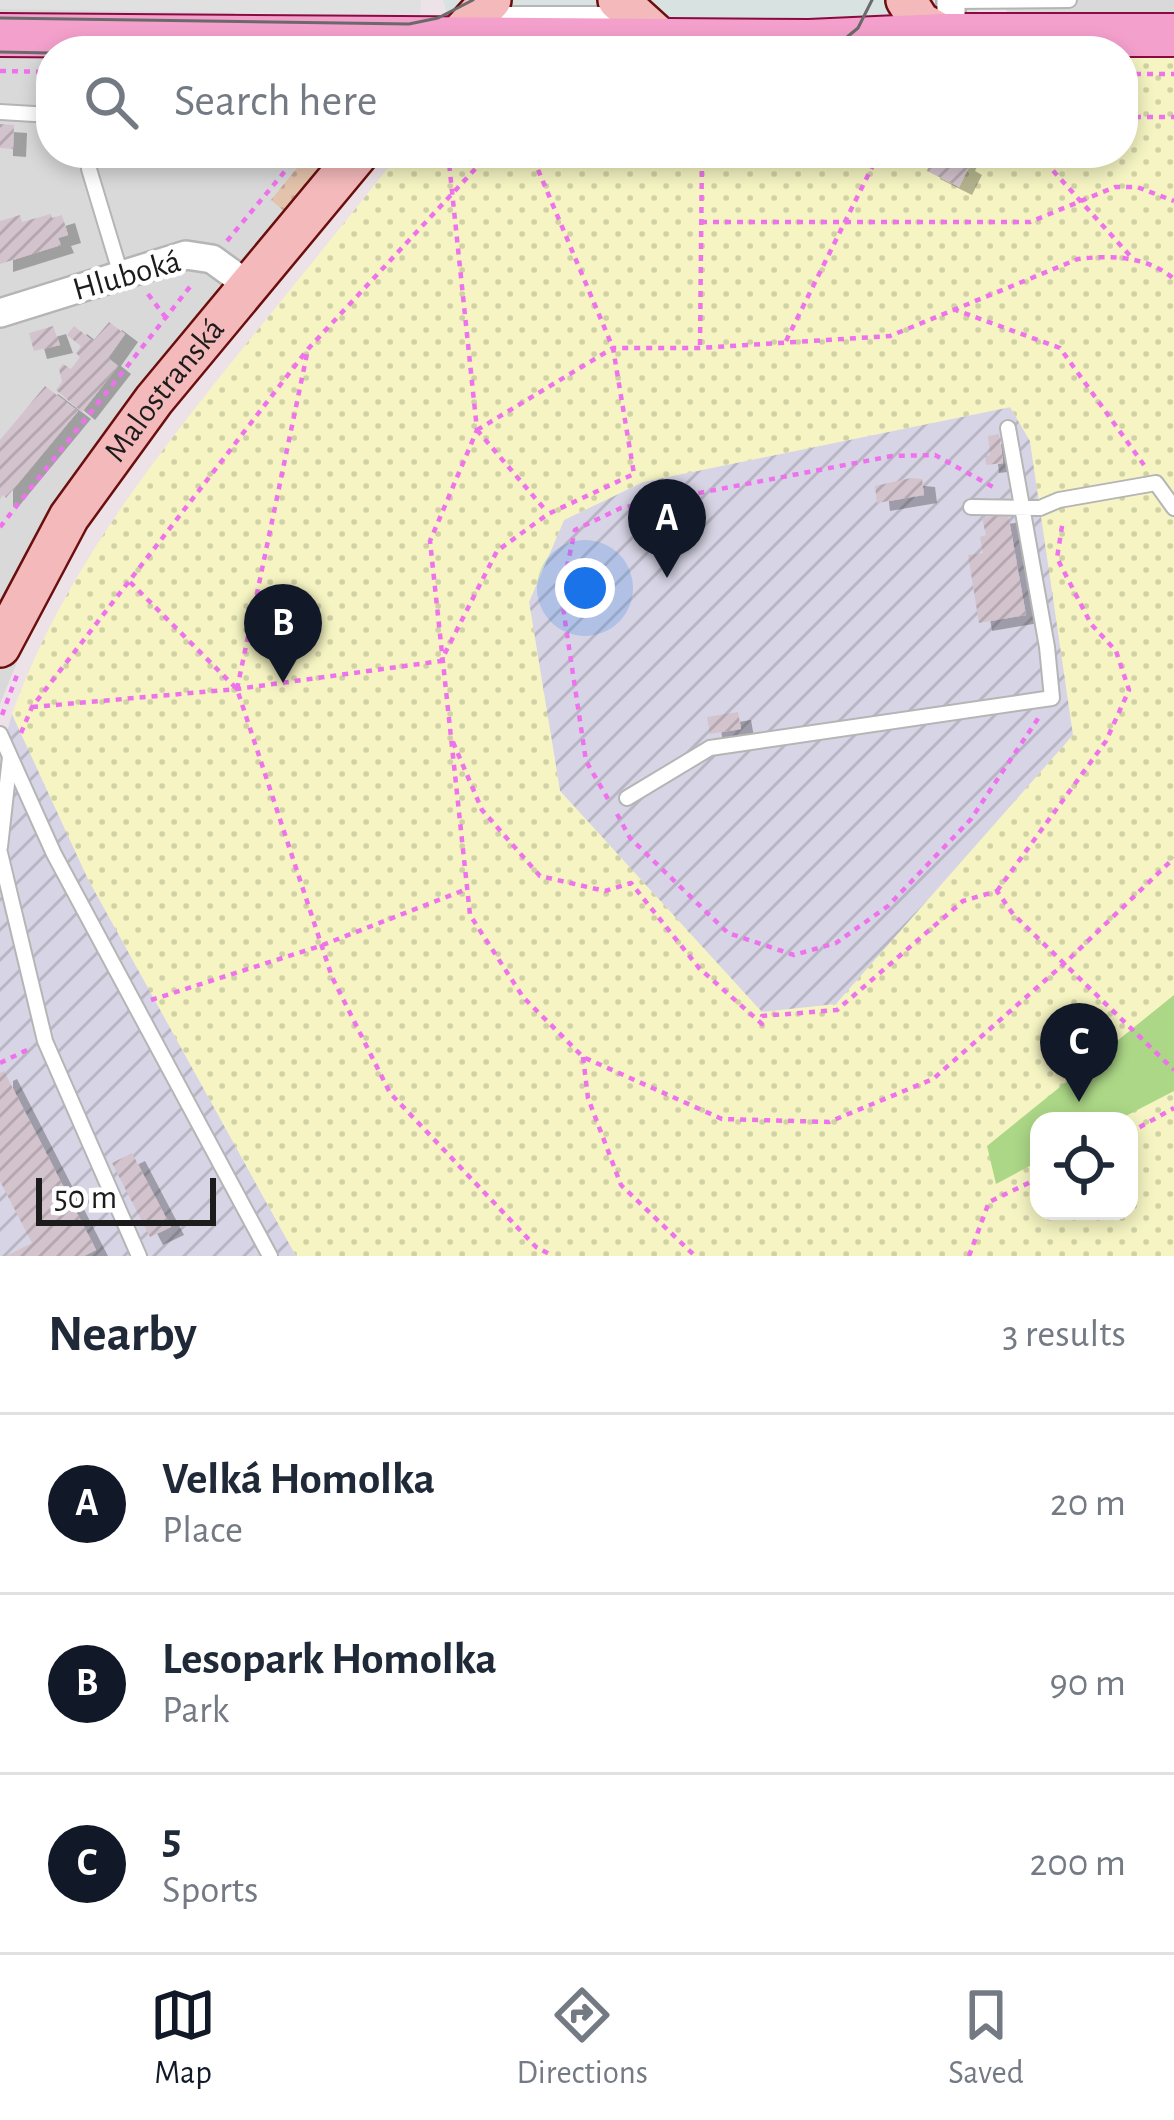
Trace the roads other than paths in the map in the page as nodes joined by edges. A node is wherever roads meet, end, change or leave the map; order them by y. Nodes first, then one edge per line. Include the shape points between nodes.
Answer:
1 (903, 0) edge
2 (1069, 0) edge
3 (619, 2) edge
4 (469, 22) edge
5 (946, 23) edge
6 (1174, 34) edge
7 (0, 35) edge
8 (36, 36) edge
9 (384, 36) edge
10 (618, 36) edge
11 (657, 36) edge
12 (875, 36) edge
13 (886, 36) edge
14 (0, 112) edge
15 (36, 114) edge
16 (89, 168) edge
17 (346, 168) edge
18 (121, 275) junction
19 (248, 285) junction
20 (0, 313) edge
21 (1007, 428) dead end
22 (971, 507) dead end
23 (1023, 508) junction
24 (1174, 508) edge
25 (10, 657) edge
26 (0, 734) edge
27 (11, 754) junction
28 (627, 798) dead end
29 (0, 850) edge
30 (140, 1256) edge
31 (270, 1256) edge

1 - 5 main road via 920,22
1 - 12 main road
2 - 5 lane
3 - 4 lane via 609,14
3 - 11 main road
4 - 9 main road
4 - 10 main road
5 - 6 main road
5 - 13 main road
7 - 8 main road
14 - 15 lane
16 - 18 lane
17 - 19 main road, Malostranská
18 - 19 street, Hluboká via 186,255 212,259
18 - 20 street, Hluboká
19 - 25 main road, Malostranská via 69,517
21 - 23 lane
22 - 23 lane
23 - 24 lane via 1156,483
23 - 28 lane via 1052,698 710,748
26 - 27 lane
27 - 29 lane
27 - 31 lane via 53,854
29 - 30 lane via 45,1041

